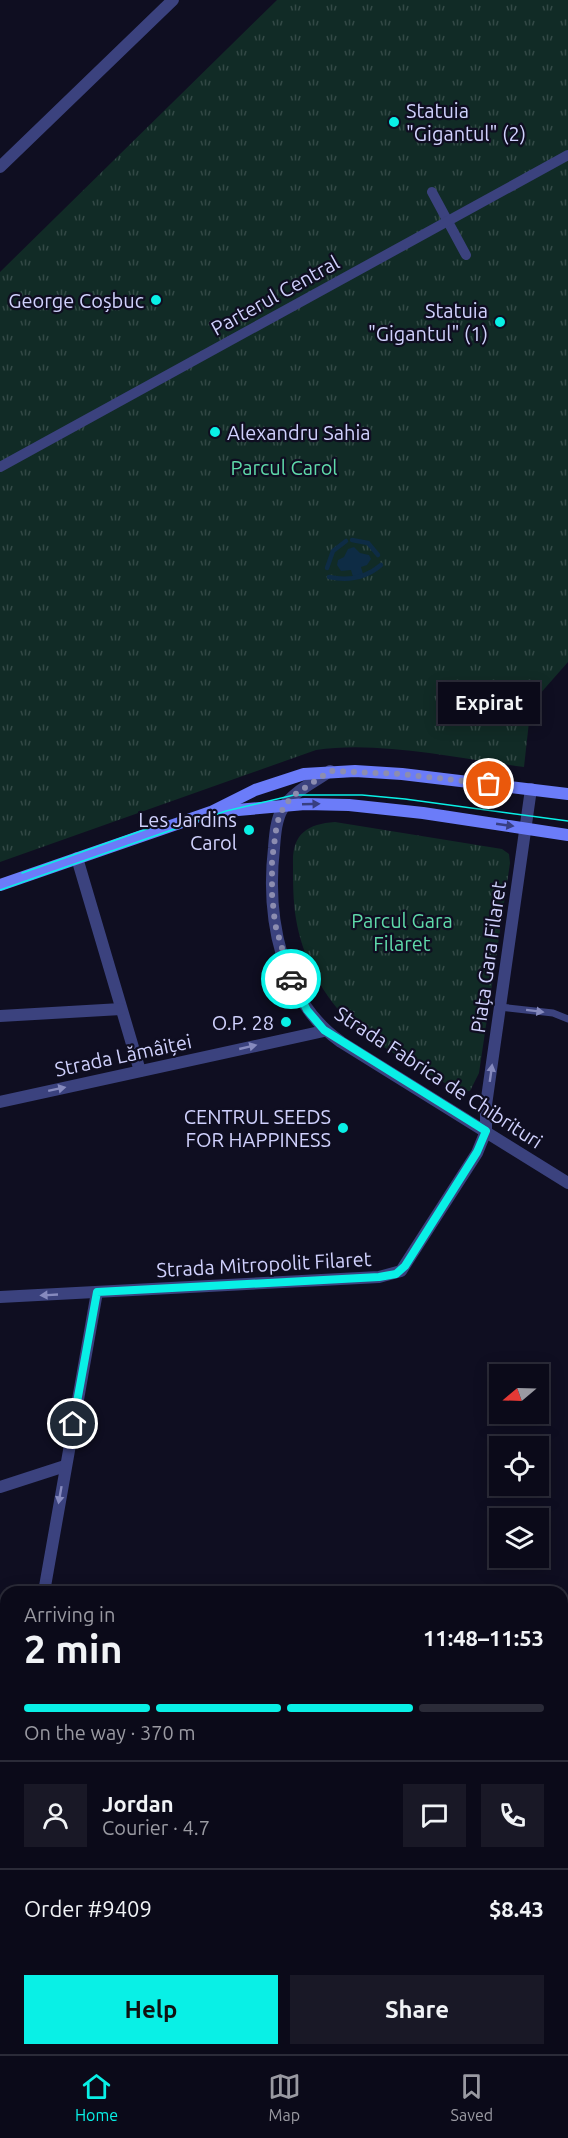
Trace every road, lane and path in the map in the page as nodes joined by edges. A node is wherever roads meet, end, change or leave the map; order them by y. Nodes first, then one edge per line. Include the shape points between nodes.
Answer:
1 (173, 0) edge
2 (568, 155) edge
3 (0, 167) edge
4 (432, 192) dead end
5 (448, 221) junction
6 (466, 255) dead end
7 (0, 467) edge
8 (330, 771) junction
9 (531, 789) junction
10 (568, 794) edge
11 (284, 806) junction
12 (211, 812) junction
13 (526, 828) junction
14 (568, 835) edge
15 (77, 858) junction
16 (0, 885) edge
17 (501, 1007) junction
18 (121, 1009) junction
19 (0, 1016) edge
20 (568, 1018) edge
21 (324, 1030) junction
22 (140, 1071) junction
23 (0, 1102) edge
24 (486, 1131) junction
25 (568, 1183) edge
26 (97, 1292) junction
27 (0, 1297) edge
28 (65, 1466) junction
29 (0, 1487) edge
30 (45, 1586) edge

1 - 3 street
2 - 5 street, Parterul Central
4 - 5 street
5 - 6 street
5 - 7 street, Parterul Central
8 - 9 main road via 402,774
8 - 11 street
8 - 12 main road via 271,783
9 - 10 main road
9 - 13 street, Piața Gara Filaret
11 - 12 main road
11 -> 13 main road via 374,807
11 - 21 street, Strada Fabrica de Chibrituri via 276,826 272,860 275,924 296,992
12 - 15 main road
13 - 14 main road
13 - 17 street, Piața Gara Filaret
15 - 16 main road
15 - 18 street
17 -> 20 lane
24 -> 17 street, Piața Gara Filaret via 486,1105
18 - 19 street
18 - 22 street
22 -> 21 street, Strada Lămâiței
21 - 24 street, Strada Fabrica de Chibrituri
23 -> 22 street, Strada Lămâiței
24 - 25 street, Strada Fabrica de Chibrituri
24 - 26 street, Strada Mitropolit Filaret via 477,1152 405,1266 396,1274
26 -> 27 street, Strada Mitropolit Filaret
26 - 28 street
28 - 29 street
28 -> 30 street

